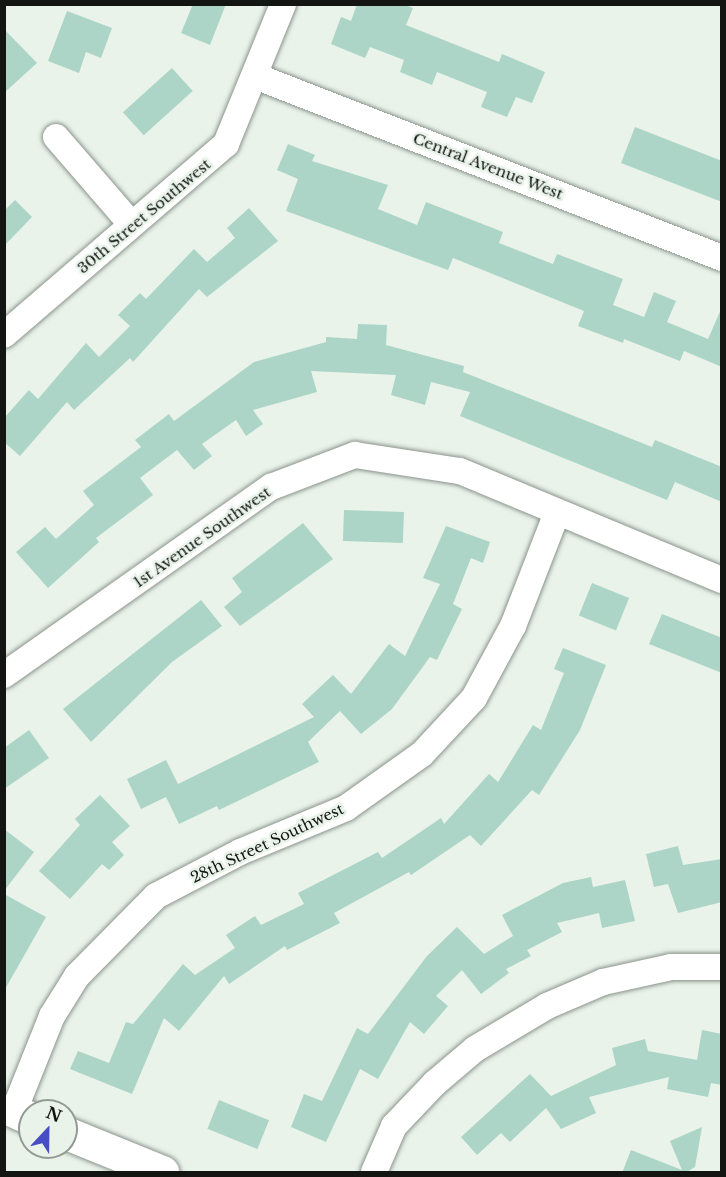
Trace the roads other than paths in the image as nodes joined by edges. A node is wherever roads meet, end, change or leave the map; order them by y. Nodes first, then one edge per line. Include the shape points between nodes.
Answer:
1 (282, 4) edge
2 (255, 76) junction
3 (56, 137) dead end
4 (132, 224) junction
5 (722, 258) edge
6 (4, 335) edge
7 (556, 515) junction
8 (722, 580) edge
9 (4, 675) edge
10 (722, 967) edge
11 (16, 1112) edge
12 (78, 1138) edge
13 (162, 1173) edge
14 (374, 1173) edge

1 - 2 street, 30th Street Southwest
2 - 4 street, 30th Street Southwest via 226,144
2 - 5 street, Central Avenue West
3 - 4 street
4 - 6 street, 30th Street Southwest
7 - 8 street, 1st Avenue Southwest
7 - 9 street, 1st Avenue Southwest via 460,471 355,455 271,487
7 - 11 street, 28th Street Southwest via 513,626 474,698 422,754 346,808 240,852 156,896 77,976 52,1016
10 - 14 street via 670,967 615,979 547,1006 475,1049 435,1083 394,1126
12 - 13 street

